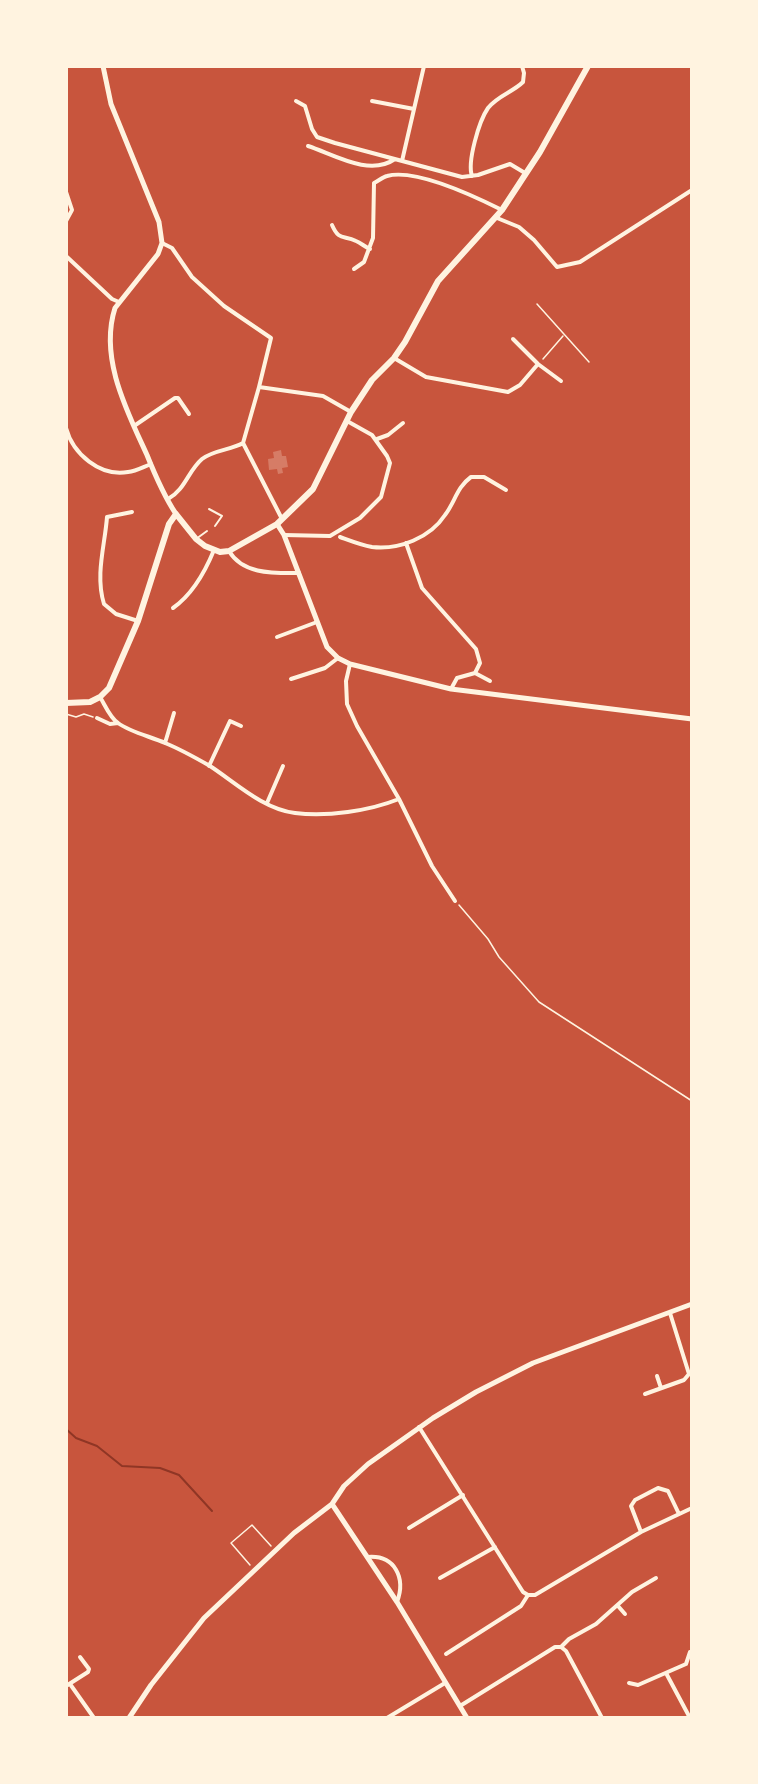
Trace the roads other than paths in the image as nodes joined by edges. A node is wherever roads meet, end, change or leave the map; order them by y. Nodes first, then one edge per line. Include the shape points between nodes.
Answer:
1 (103, 66) edge
2 (424, 66) edge
3 (522, 66) edge
4 (588, 66) edge
5 (296, 101) dead end
6 (372, 101) dead end
7 (414, 109) junction
8 (309, 146) dead end
9 (395, 159) junction
10 (402, 161) junction
11 (525, 173) junction
12 (472, 176) junction
13 (692, 190) edge
14 (66, 192) edge
15 (502, 210) junction
16 (497, 218) junction
17 (66, 221) edge
18 (332, 225) dead end
19 (162, 243) junction
20 (370, 249) junction
21 (66, 256) edge
22 (354, 269) dead end
23 (119, 302) junction
24 (513, 339) dead end
25 (394, 358) junction
26 (538, 364) junction
27 (561, 381) dead end
28 (259, 387) junction
29 (351, 412) junction
30 (189, 414) dead end
31 (346, 421) junction
32 (403, 423) dead end
33 (134, 426) junction
34 (66, 428) edge
35 (377, 439) junction
36 (243, 443) junction
37 (151, 464) junction
38 (503, 481) dead end
39 (500, 487) junction
40 (506, 490) dead end
41 (168, 499) junction
42 (209, 509) dead end
43 (132, 512) dead end
44 (176, 514) junction
45 (279, 522) junction
46 (215, 526) dead end
47 (207, 531) dead end
48 (284, 535) junction
49 (358, 536) dead end
50 (340, 537) dead end
51 (196, 539) junction
52 (356, 543) junction
53 (406, 543) junction
54 (214, 550) junction
55 (229, 551) junction
56 (299, 573) junction
57 (173, 608) dead end
58 (138, 621) junction
59 (317, 622) junction
60 (277, 637) dead end
61 (338, 658) junction
62 (350, 664) junction
63 (475, 673) junction
64 (291, 680) dead end
65 (490, 681) dead end
66 (451, 689) junction
67 (100, 697) junction
68 (66, 703) edge
69 (174, 713) dead end
70 (97, 718) road end
71 (692, 719) edge
72 (118, 723) junction
73 (241, 726) dead end
74 (165, 743) junction
75 (209, 766) junction
76 (283, 766) dead end
77 (399, 799) junction
78 (267, 803) junction
79 (455, 901) road end
80 (692, 1305) edge
81 (670, 1313) junction
82 (690, 1365) edge
83 (657, 1376) dead end
84 (661, 1388) junction
85 (645, 1394) dead end
86 (420, 1427) junction
87 (463, 1495) junction
88 (332, 1504) junction
89 (692, 1508) edge
90 (679, 1515) junction
91 (409, 1528) dead end
92 (641, 1532) junction
93 (495, 1547) junction
94 (368, 1557) junction
95 (440, 1578) dead end
96 (656, 1578) dead end
97 (528, 1595) junction
98 (397, 1602) junction
99 (618, 1605) junction
100 (626, 1614) dead end
101 (561, 1647) junction
102 (690, 1652) dead end
103 (446, 1654) dead end
104 (80, 1657) dead end
105 (666, 1673) junction
106 (446, 1683) junction
107 (628, 1683) dead end
108 (68, 1685) edge
109 (460, 1706) junction
110 (92, 1718) edge
111 (129, 1718) edge
112 (387, 1718) edge
113 (467, 1718) edge
114 (602, 1718) edge
115 (690, 1718) edge

1 - 19 street via 111,104 159,222
2 - 7 street
3 - 12 street via 523,82 489,107 470,162
4 - 11 main road
5 - 9 street via 305,106 317,137
6 - 7 street
7 - 10 street
8 - 9 street via 353,163 372,165
9 - 10 street
10 - 12 street via 462,177
11 - 12 street via 510,164
11 - 15 main road
13 - 16 street via 580,262 557,267 519,227
14 - 17 street via 72,210
15 - 16 main road
15 - 20 street via 415,176 387,176 374,183
16 - 25 main road via 438,281
18 - 20 street via 341,238
19 - 23 street via 151,265
19 - 28 street via 172,248 192,277 224,306 271,338
20 - 22 street via 364,262
21 - 23 street
23 - 33 street via 113,316 112,356 116,379
24 - 26 street
25 - 26 street via 426,377 508,392 520,385
25 - 29 main road via 372,380
26 - 27 street
28 - 29 street via 322,396
28 - 36 street
29 - 31 main road
30 - 33 street via 176,398
31 - 35 street
31 - 45 main road via 313,489
32 - 35 street
33 - 37 street
34 - 37 street via 89,464 126,473
35 - 48 street via 390,463 381,497 360,518 330,536
36 - 41 street via 200,461 178,494
36 - 45 street
37 - 41 street
38 - 39 street
39 - 40 street
39 - 53 street via 484,477 471,477 460,486 438,525
41 - 44 street
42 - 46 lane via 222,516
43 - 58 street via 106,517 101,583 104,604 116,614
44 - 51 main road
44 - 58 main road via 169,524
45 - 48 street
45 - 55 main road
47 - 51 lane
48 - 56 street
49 - 52 street
50 - 52 street
51 - 54 main road
52 - 53 street via 380,547
53 - 63 street via 422,588 476,649 480,663
54 - 55 main road
54 - 57 street via 198,583
55 - 56 street via 240,564 254,570
56 - 59 street
58 - 67 main road via 118,671
59 - 60 street
59 - 61 street via 327,647
61 - 62 street
61 - 64 street via 325,668
62 - 66 street
62 - 77 street via 347,704
63 - 65 street
63 - 66 street via 457,678
66 - 71 street
67 - 68 main road via 90,702
67 - 72 street
69 - 74 street
70 - 72 street
72 - 74 street
73 - 75 street via 230,721
74 - 75 street
75 - 78 street
76 - 78 street
77 - 78 street via 354,812 294,813
77 - 79 street via 432,866
80 - 81 street
81 - 82 street
81 - 86 street via 533,1363
82 - 84 street via 687,1378
83 - 84 street
84 - 85 street
86 - 87 street
86 - 88 street via 368,1464 344,1486
87 - 91 street
87 - 93 street
88 - 94 street
88 - 111 street via 294,1533 204,1618
89 - 90 street
90 - 92 street
90 - 92 street via 668,1491 658,1488 631,1506
92 - 97 street
93 - 95 street
93 - 97 street
94 - 98 street
94 - 98 street via 380,1556 396,1571 401,1582
96 - 99 street
97 - 103 street via 521,1606
98 - 106 street
99 - 100 street
99 - 101 street
101 - 109 street via 555,1647
101 - 114 street
102 - 105 street via 686,1664
104 - 108 street via 89,1670
105 - 107 street via 638,1685
105 - 115 street
106 - 109 street
106 - 112 street
108 - 110 street
109 - 113 street

